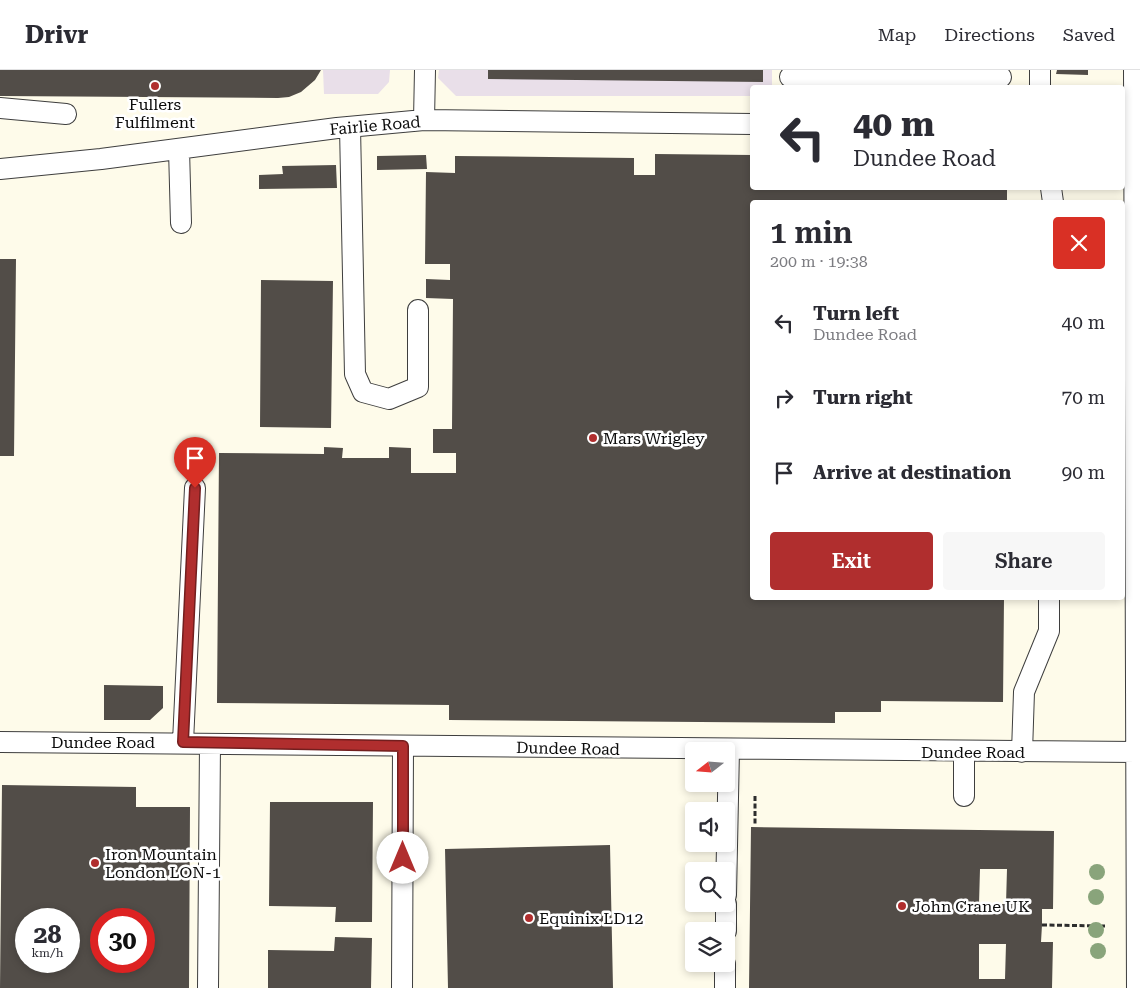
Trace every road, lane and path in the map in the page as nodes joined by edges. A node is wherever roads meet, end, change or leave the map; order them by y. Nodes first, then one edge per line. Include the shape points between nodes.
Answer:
1 (425, 70) edge
2 (1040, 70) edge
3 (1134, 70) edge
4 (790, 77) dead end
5 (1001, 77) dead end
6 (837, 83) edge
7 (1040, 85) edge
8 (0, 108) edge
9 (66, 114) dead end
10 (424, 120) junction
11 (750, 124) edge
12 (350, 127) junction
13 (1132, 130) edge
14 (179, 149) junction
15 (0, 169) edge
16 (181, 223) dead end
17 (418, 310) dead end
18 (1138, 415) edge
19 (195, 488) dead end
20 (1049, 600) edge
21 (1137, 741) edge
22 (0, 742) edge
23 (183, 742) junction
24 (210, 744) junction
25 (403, 746) junction
26 (685, 749) edge
27 (735, 749) edge
28 (964, 752) junction
29 (1022, 752) junction
30 (728, 792) edge
31 (755, 796) dead end
32 (964, 796) dead end
33 (756, 824) dead end
34 (727, 862) edge
35 (1139, 897) edge
36 (1042, 925) dead end
37 (1105, 926) dead end
38 (725, 972) edge
39 (208, 988) edge
40 (402, 988) edge
41 (725, 988) edge
42 (1137, 988) edge

1 - 10 street
2 - 7 street
3 - 13 street
4 - 6 street
5 - 6 street via 844,75
8 - 9 street
10 - 11 street, Fairlie Road
10 - 12 street, Fairlie Road
12 - 14 street, Fairlie Road
12 - 17 street via 355,374 363,392 389,399 418,387
13 - 18 street
14 - 15 street, Fairlie Road
14 - 16 street
18 - 21 street
19 - 23 street
20 - 29 street via 1049,631 1024,692
21 - 29 street, Dundee Road
21 - 35 street
22 - 23 street, Dundee Road
23 - 24 street, Dundee Road
24 - 25 street, Dundee Road
24 - 39 street
25 - 26 street, Dundee Road
25 - 40 street
27 - 28 street, Dundee Road
28 - 29 street, Dundee Road
28 - 32 street
30 - 34 street
31 - 33 path
35 - 42 street
36 - 37 path
38 - 41 street

